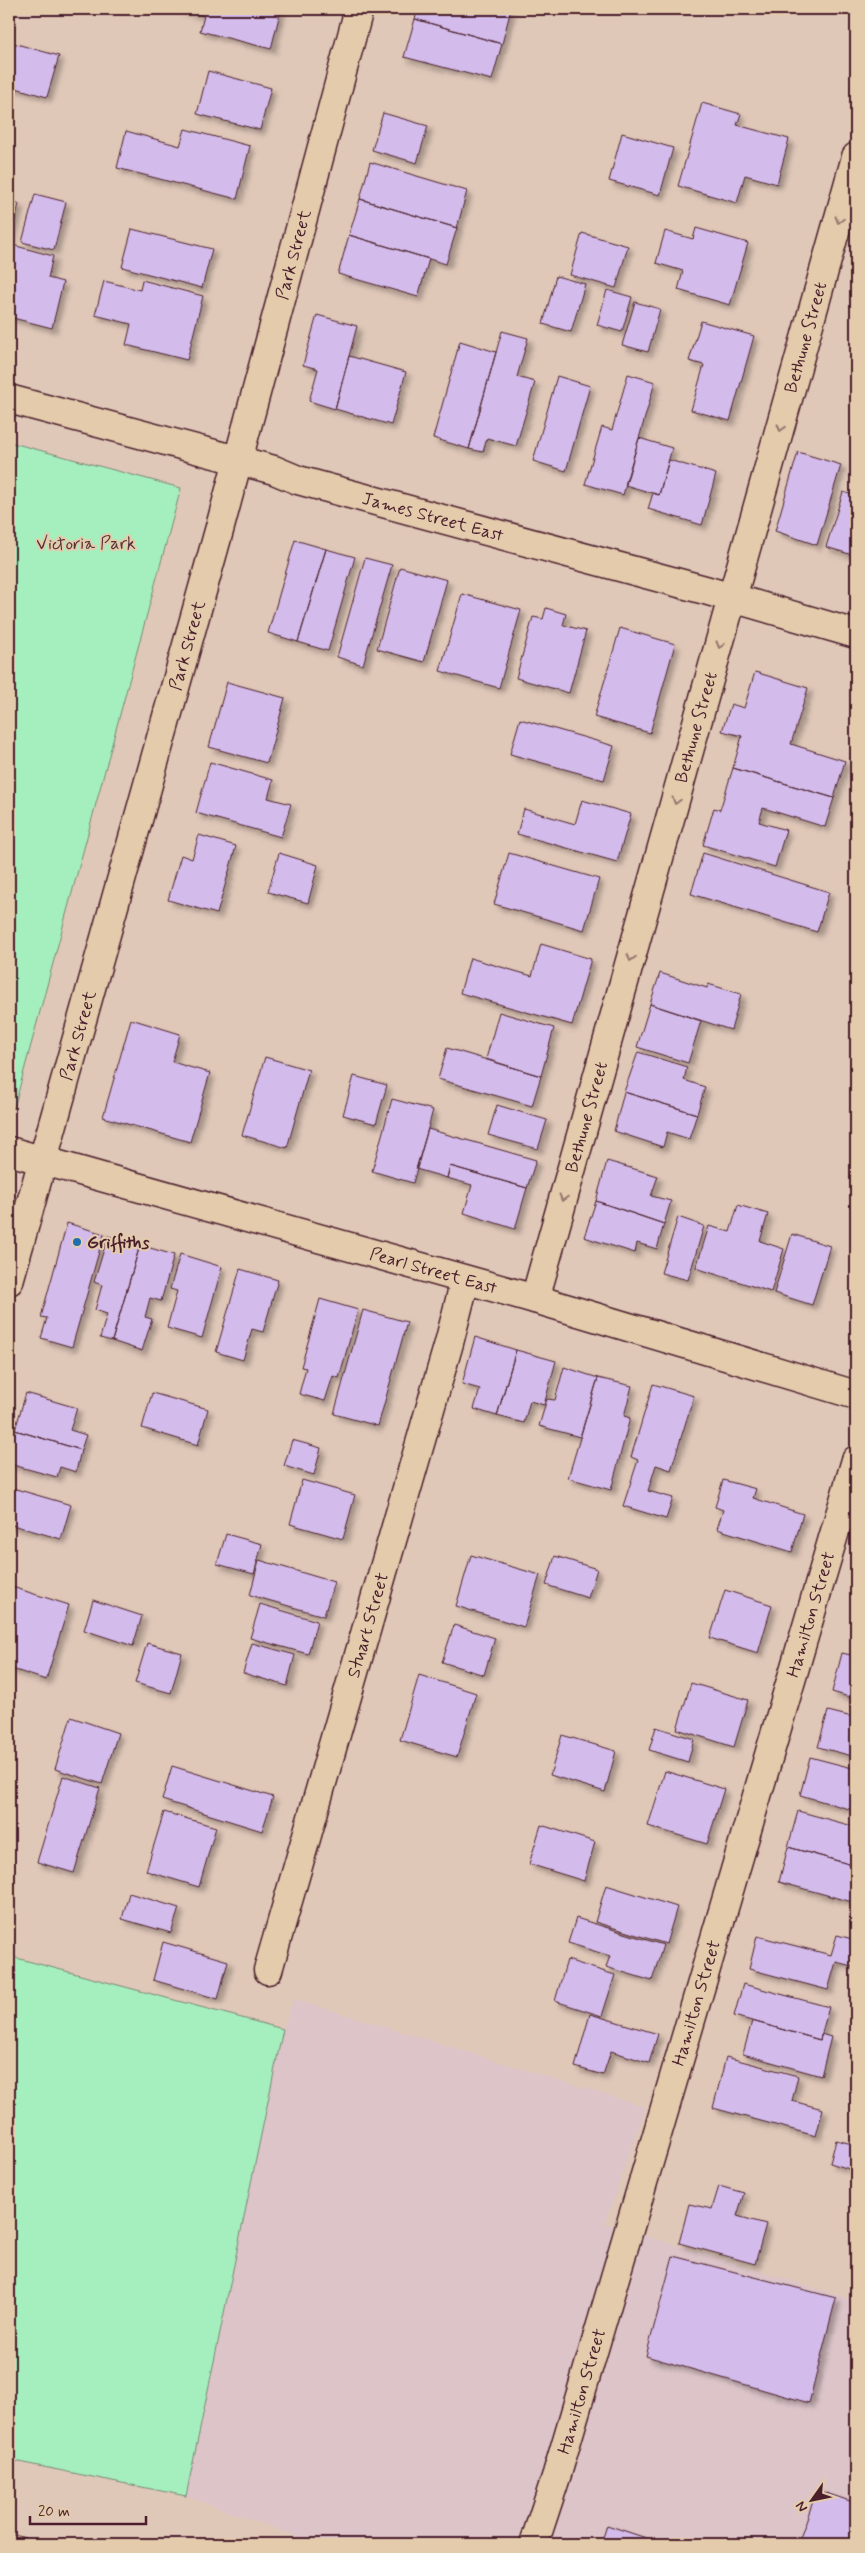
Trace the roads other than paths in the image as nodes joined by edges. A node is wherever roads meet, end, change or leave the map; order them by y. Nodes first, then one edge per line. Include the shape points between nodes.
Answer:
1 (359, 9) edge
2 (856, 157) edge
3 (9, 399) edge
4 (237, 460) junction
5 (733, 598) junction
6 (856, 634) edge
7 (9, 1151) edge
8 (43, 1160) junction
9 (465, 1280) junction
10 (9, 1281) edge
11 (535, 1299) junction
12 (856, 1395) edge
13 (856, 1460) edge
14 (268, 1970) dead end
15 (534, 2544) edge

1 - 4 street, Park Street
2 -> 5 street, Bethune Street
3 - 4 street, James Street East
4 - 5 street, James Street East via 298,480
4 - 8 street, Park Street
5 - 6 street, James Street East
5 -> 11 street, Bethune Street
7 - 8 street, Pearl Street East
8 - 9 street, Pearl Street East
8 - 10 street, Park Street
9 - 11 street, Pearl Street East
9 - 14 street, Stuart Street
11 - 12 street, Pearl Street East
13 - 15 street, Hamilton Street

